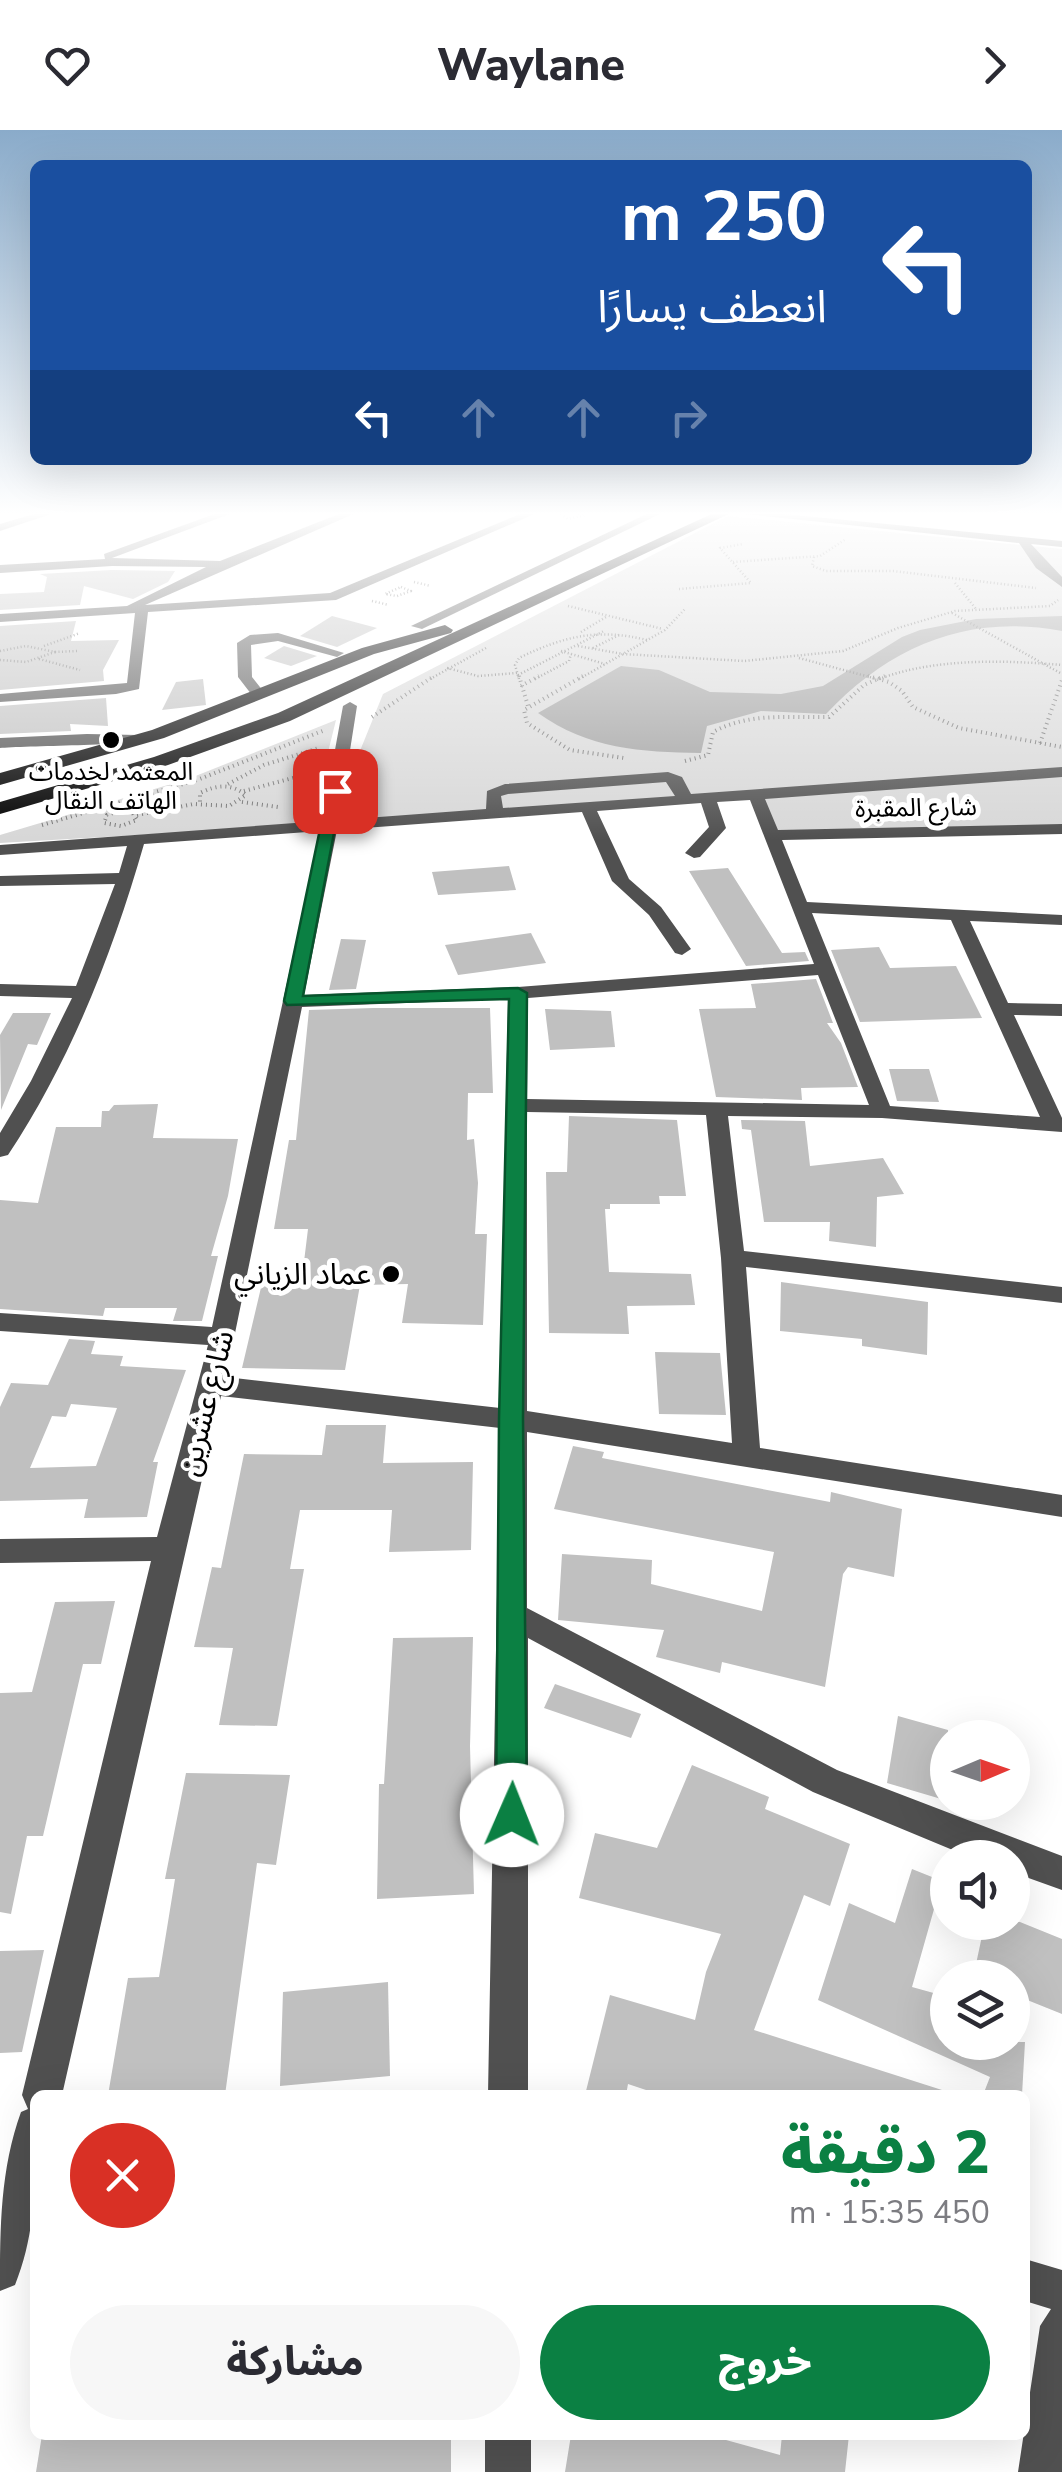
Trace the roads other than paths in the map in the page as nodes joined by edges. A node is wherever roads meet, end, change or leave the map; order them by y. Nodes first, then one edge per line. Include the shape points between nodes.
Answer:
1 (136, 621) edge
2 (427, 621) edge
3 (464, 621) edge
4 (517, 621) edge
5 (417, 626) dead end
6 (448, 629) junction
7 (494, 633) junction
8 (337, 653) dead end
9 (260, 696) junction
10 (0, 698) edge
11 (343, 718) junction
12 (138, 740) junction
13 (0, 743) edge
14 (1062, 772) edge
15 (0, 778) edge
16 (0, 793) edge
17 (754, 794) junction
18 (707, 797) junction
19 (685, 799) junction
20 (587, 806) junction
21 (0, 808) edge
22 (495, 813) junction
23 (0, 824) edge
24 (330, 825) junction
25 (1062, 829) edge
26 (771, 834) junction
27 (137, 840) junction
28 (0, 850) edge
29 (694, 853) dead end
30 (0, 871) edge
31 (126, 878) junction
32 (46, 880) junction
33 (0, 881) edge
34 (800, 908) junction
35 (958, 915) junction
36 (1062, 920) edge
37 (682, 950) dead end
38 (825, 969) junction
39 (0, 990) edge
40 (82, 992) junction
41 (518, 993) junction
42 (293, 1001) junction
43 (1001, 1009) junction
44 (1062, 1010) edge
45 (516, 1105) junction
46 (716, 1108) junction
47 (882, 1112) junction
48 (1058, 1124) edge
49 (3, 1141) edge
50 (733, 1258) junction
51 (1062, 1295) edge
52 (0, 1322) edge
53 (223, 1338) junction
54 (212, 1385) junction
55 (511, 1419) junction
56 (748, 1454) junction
57 (1062, 1506) edge
58 (169, 1549) junction
59 (0, 1551) edge
60 (514, 1616) junction
61 (1062, 1872) edge
62 (43, 2090) edge
63 (508, 2090) edge
64 (30, 2145) edge
65 (3, 2246) edge
66 (1030, 2281) edge
67 (1062, 2291) edge
68 (1062, 2326) edge
69 (508, 2440) edge
70 (508, 2472) edge
71 (1041, 2472) edge

1 - 10 street via 136,684
2 - 5 street
3 - 6 highway
4 - 7 highway
6 - 9 highway via 383,646
6 - 16 highway via 262,712
7 - 11 highway
7 - 21 highway via 246,732
8 - 9 street via 275,636 248,640 245,677
9 - 12 highway
11 - 23 highway
11 - 24 street, شارع عشرين
12 - 13 street
12 - 15 highway
14 - 17 street
17 - 18 street
17 - 26 street
18 - 19 street
18 - 29 street via 718,828
19 - 20 street
19 - 22 street via 668,777 545,786 496,791
20 - 22 street
20 - 37 street via 621,881 648,902
22 - 24 street
24 - 27 street
24 - 42 street, شارع عشرين
25 - 26 street, شارع المقبرة
26 - 34 street
27 - 28 street
27 - 31 street
30 - 32 street
31 - 32 street
31 - 40 street
32 - 33 street
34 - 35 street
34 - 38 street
35 - 36 street
35 - 43 street
38 - 41 street
38 - 47 street
39 - 40 street
40 - 49 street
41 - 42 street
41 - 45 street
42 - 53 street, شارع عشرين
43 - 44 street
43 - 48 street
45 - 46 street
45 - 55 street
46 - 47 street
46 - 50 street
47 - 48 street
50 - 51 street
50 - 56 street
52 - 53 street
53 - 54 street, شارع عشرين
54 - 55 street
54 - 58 street, شارع عشرين
55 - 56 street
55 - 60 street
56 - 57 street
58 - 59 street
58 - 62 street, شارع عشرين
60 - 61 street via 825,1780
60 - 63 street
64 - 65 street
66 - 67 street
68 - 71 street
69 - 70 street

